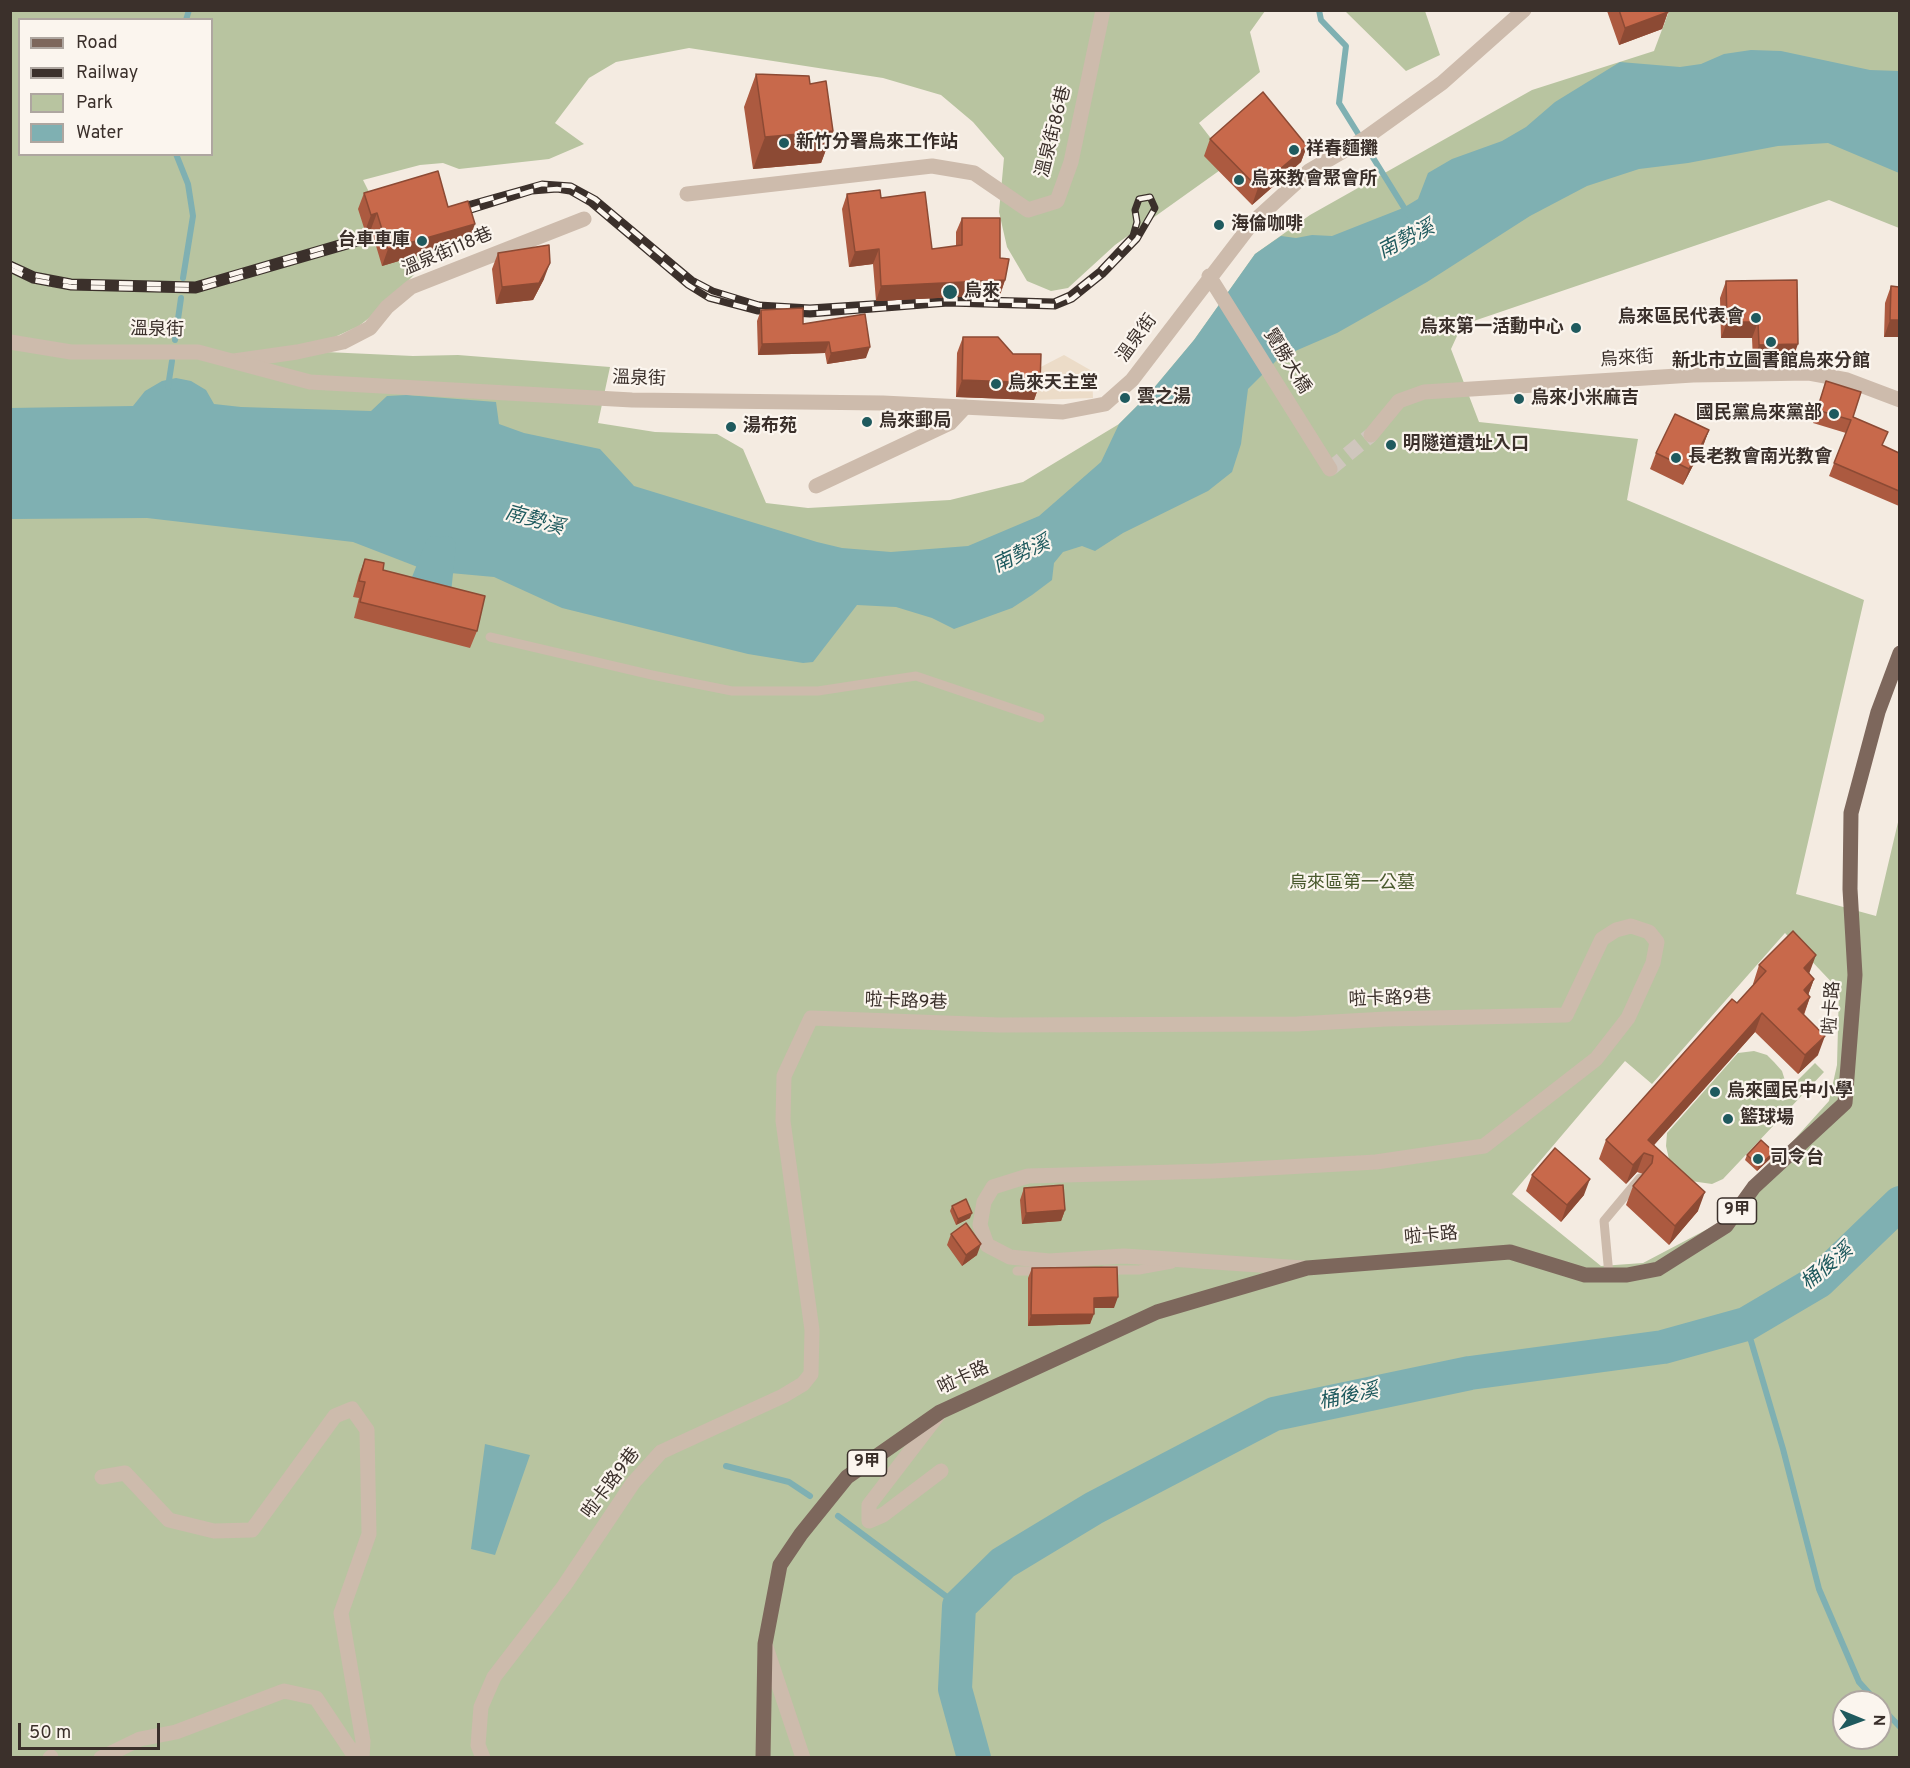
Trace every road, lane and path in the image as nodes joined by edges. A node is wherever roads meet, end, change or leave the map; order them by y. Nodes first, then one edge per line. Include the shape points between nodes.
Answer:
1 (1103, 10) edge
2 (1524, 10) edge
3 (687, 194) dead end
4 (584, 219) dead end
5 (1209, 276) junction
6 (10, 342) edge
7 (234, 361) junction
8 (1899, 400) edge
9 (965, 406) junction
10 (1371, 435) tunnel mouth
11 (1330, 469) dead end
12 (816, 486) dead end
13 (490, 637) dead end
14 (1899, 653) edge
15 (1040, 718) dead end
16 (1640, 1178) edge
17 (1198, 1260) junction
18 (1307, 1268) junction
19 (1070, 1270) edge
20 (1092, 1270) edge
21 (1017, 1271) dead end
22 (1609, 1275) junction
23 (940, 1412) junction
24 (941, 1471) dead end
25 (102, 1477) dead end
26 (765, 1644) junction
27 (101, 1758) edge
28 (356, 1758) edge
29 (362, 1758) edge
30 (483, 1758) edge
31 (763, 1758) edge
32 (802, 1758) edge

1 - 3 street, 溫泉街86巷 via 1071,162 1058,201 1028,210 974,173 932,166
2 - 5 street, 溫泉街 via 1442,83 1364,139 1309,171 1253,222
4 - 7 street, 溫泉街118巷 via 411,287 370,328 343,342
5 - 9 street, 溫泉街 via 1132,380 1105,404 1063,412
5 - 11 street, 覽勝大橋
6 - 7 street, 溫泉街 via 71,352 198,352
7 - 9 street, 溫泉街 via 310,382 632,400
8 - 10 street, 烏來街 via 1848,380 1809,373 1693,375 1424,392 1399,401
9 - 12 street via 950,423
13 - 15 lane via 732,691 818,692 916,676
14 - 22 main road, 啦卡路 / 9甲 via 1878,712 1851,813 1855,975 1845,1103 1754,1186 1726,1226 1658,1269
16 - 22 lane via 1604,1221
17 - 18 street, 啦卡路9巷
17 - 20 lane via 1139,1269
17 - 30 street, 啦卡路9巷 via 1124,1256 1049,1261 1010,1257 987,1245 980,1225 984,1202 993,1187 1029,1176 1376,1161 1484,1146 1596,1059 1628,1018 1653,963 1657,942 1649,932 1631,926 1602,939 1566,1015 1297,1024 987,1025 811,1018 784,1076 783,1121 812,1330 811,1374 783,1396 661,1452 633,1484 564,1586 494,1677 481,1707 478,1745
18 - 22 main road, 啦卡路 / 9甲 via 1510,1252 1585,1275
18 - 23 main road, 啦卡路 / 9甲 via 1156,1312
19 - 21 lane
23 - 24 street via 869,1504 869,1521 883,1515
23 - 26 main road, 啦卡路 / 9甲 via 847,1477 801,1534 780,1564
25 - 29 street via 125,1473 169,1520 214,1531 252,1530 335,1416 352,1409 367,1430 369,1534 341,1613 363,1741
26 - 31 main road, 啦卡路 / 9甲
26 - 32 street
27 - 28 street via 140,1739 176,1732 284,1691 316,1698

